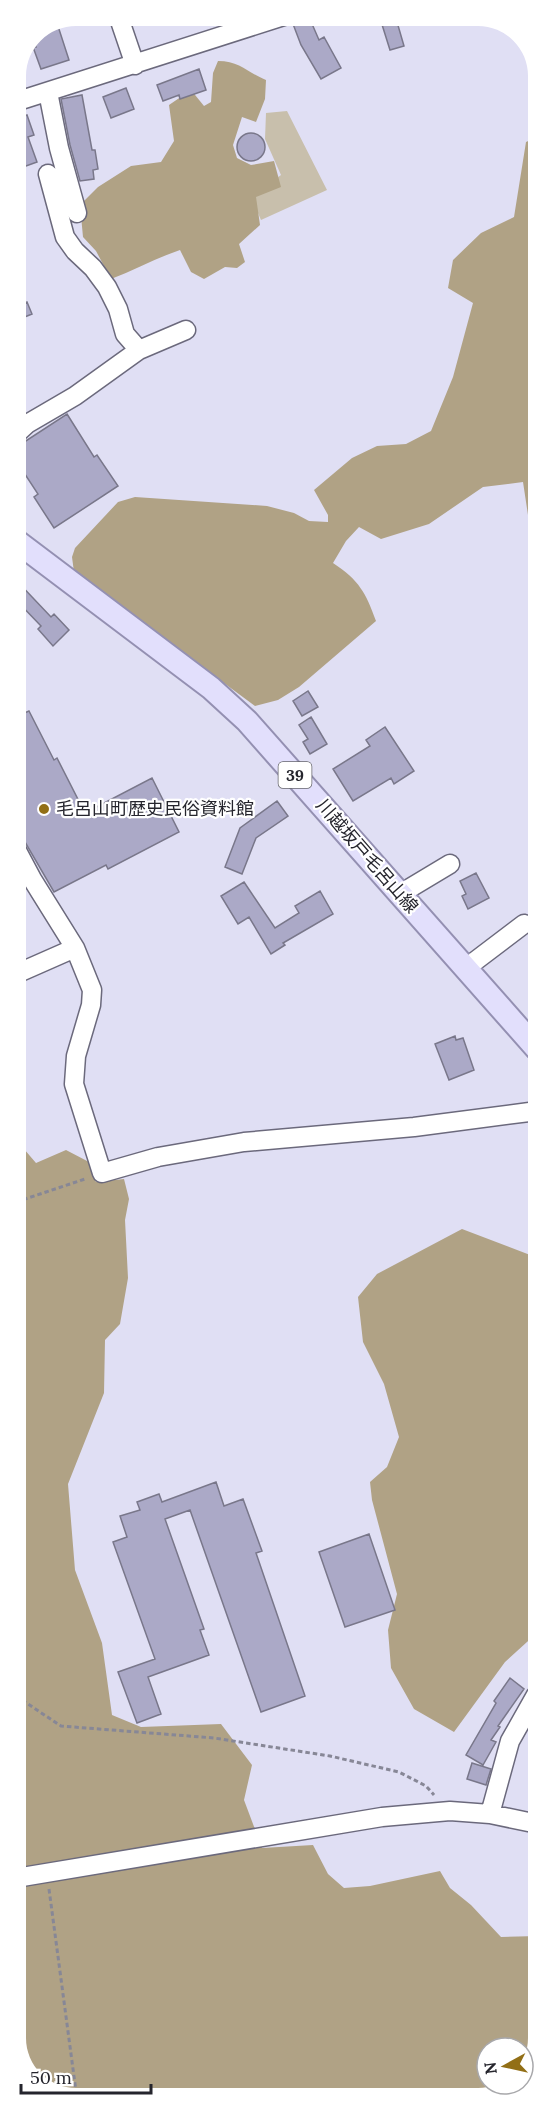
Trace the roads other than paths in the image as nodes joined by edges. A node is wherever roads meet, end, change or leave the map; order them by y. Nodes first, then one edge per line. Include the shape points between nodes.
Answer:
1 (122, 26) edge
2 (254, 26) edge
3 (135, 65) junction
4 (48, 92) junction
5 (26, 99) edge
6 (48, 174) dead end
7 (77, 213) dead end
8 (186, 330) dead end
9 (139, 350) junction
10 (26, 425) edge
11 (26, 548) edge
12 (450, 864) dead end
13 (26, 868) edge
14 (400, 894) junction
15 (524, 924) dead end
16 (75, 948) junction
17 (466, 968) junction
18 (26, 969) edge
19 (528, 1039) edge
20 (528, 1112) edge
21 (528, 1709) edge
22 (490, 1814) junction
23 (528, 1822) edge
24 (26, 1877) edge

1 - 3 street
2 - 3 street
3 - 4 street
4 - 5 street
4 - 7 street
6 - 9 street via 65,237 107,288 125,334
8 - 9 street
9 - 10 street
11 - 14 main road, 川越坂戸毛呂山線 / 39 via 212,688 247,721
12 - 14 street
13 - 16 street
14 - 17 main road, 川越坂戸毛呂山線 / 39
15 - 17 street
16 - 18 street
16 - 20 street via 92,990 76,1056 74,1084 102,1173 158,1156 244,1142
17 - 19 main road, 川越坂戸毛呂山線 / 39
21 - 22 street via 510,1741
22 - 23 street
22 - 24 street via 450,1811 382,1817

